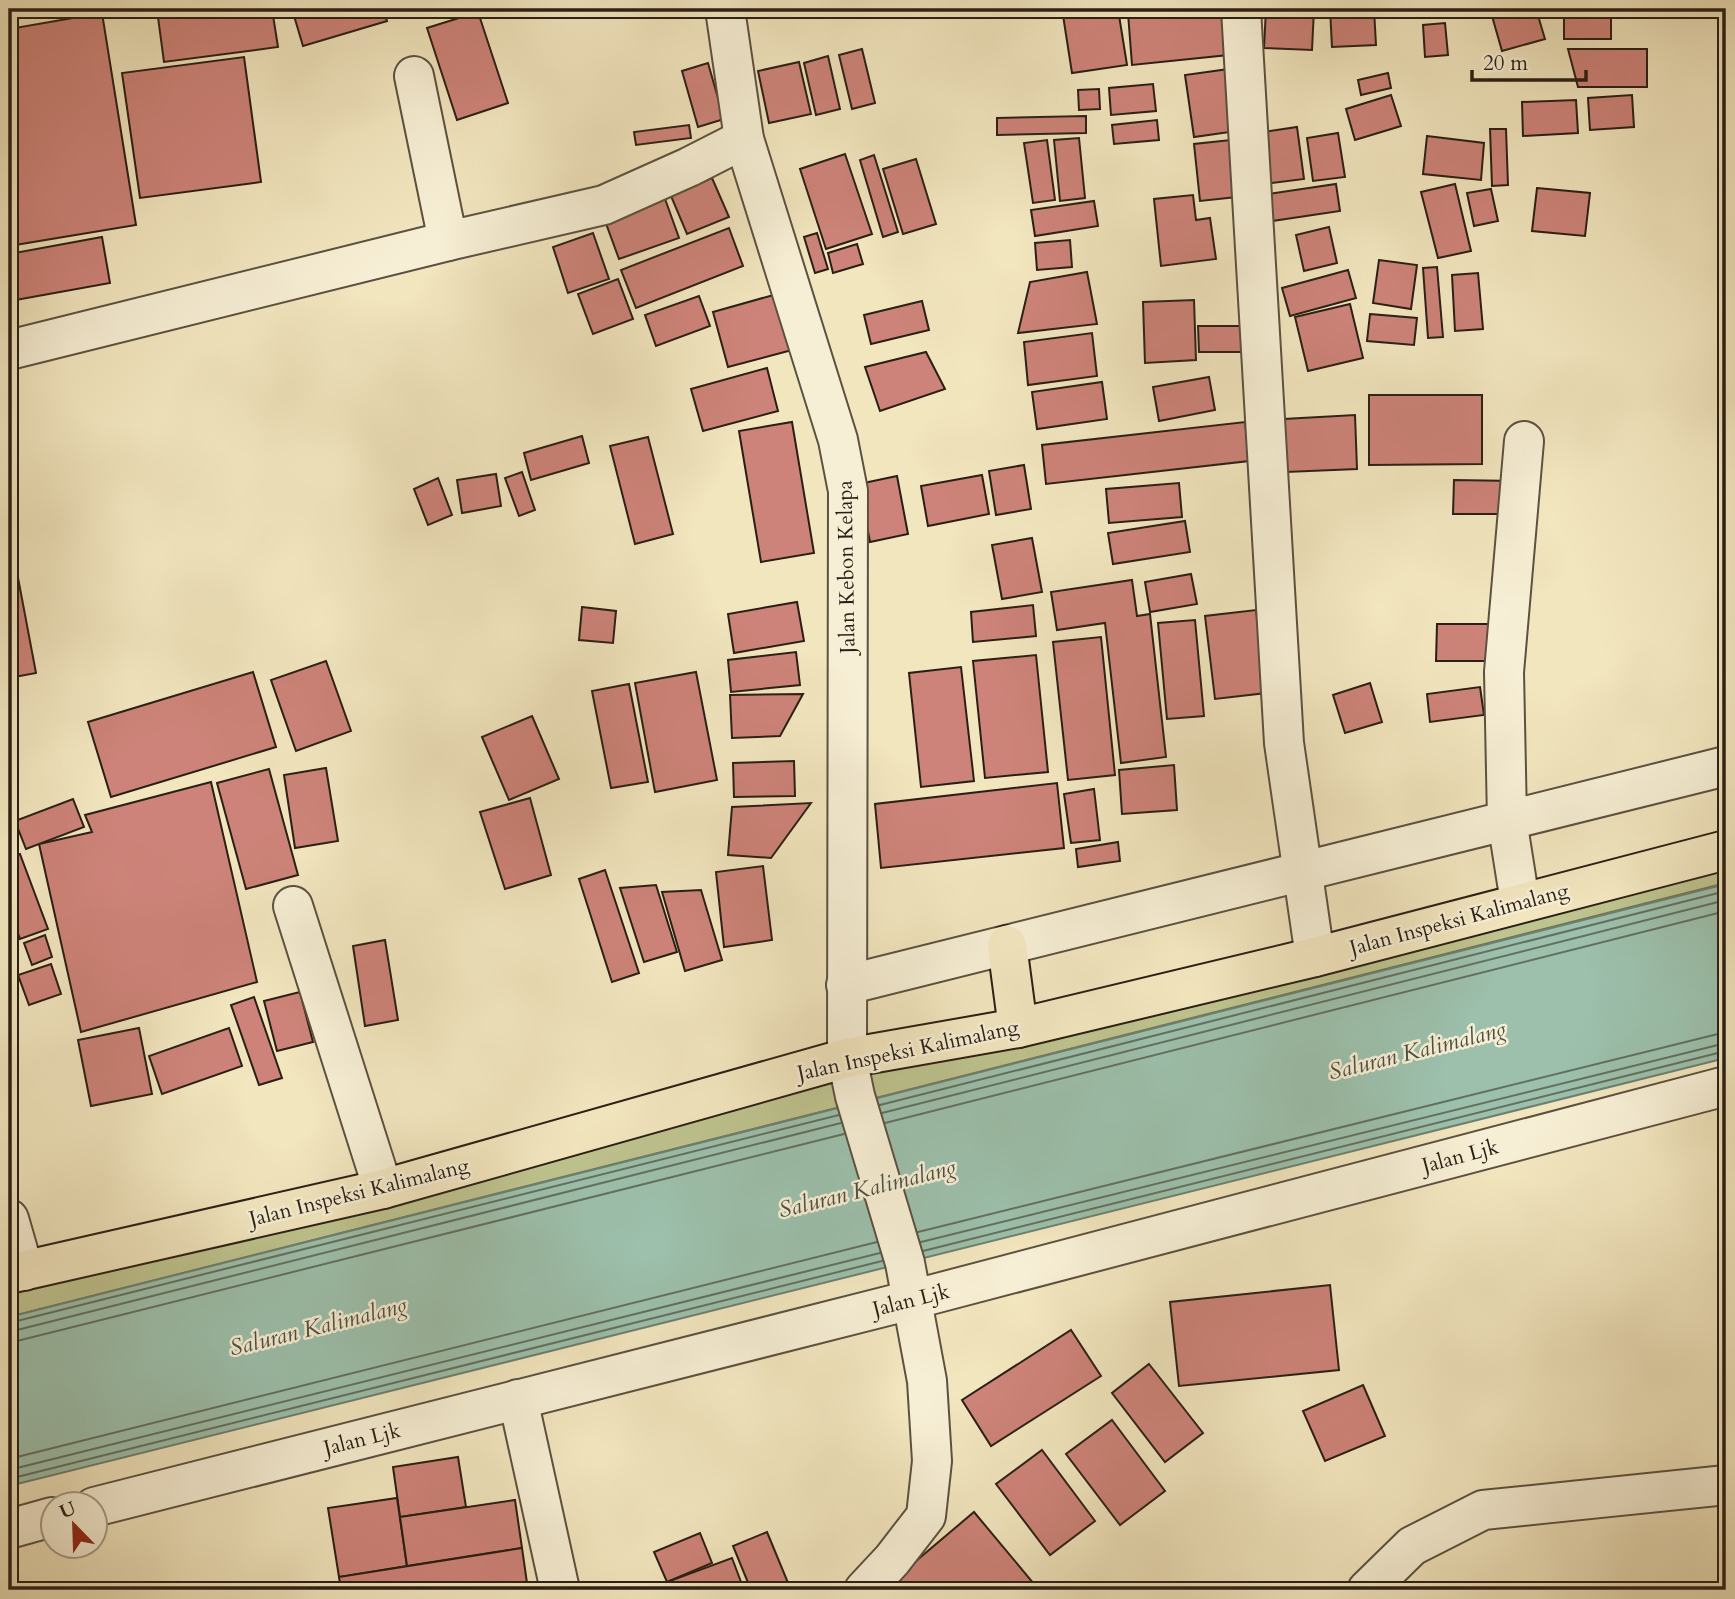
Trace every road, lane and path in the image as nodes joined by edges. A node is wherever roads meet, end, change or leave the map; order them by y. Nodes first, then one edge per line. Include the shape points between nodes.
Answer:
1 (725, 9) edge
2 (1241, 9) edge
3 (414, 76) dead end
4 (744, 139) junction
5 (448, 241) junction
6 (9, 351) edge
7 (1524, 441) dead end
8 (1726, 766) edge
9 (1507, 820) junction
10 (1726, 850) edge
11 (1302, 871) junction
12 (1520, 902) junction
13 (293, 906) dead end
14 (1007, 945) junction
15 (1315, 957) junction
16 (846, 985) junction
17 (1018, 1028) junction
18 (847, 1058) junction
19 (1726, 1086) edge
20 (383, 1189) junction
21 (9, 1219) edge
22 (16, 1273) edge
23 (911, 1300) junction
24 (519, 1399) junction
25 (1726, 1485) edge
26 (108, 1503) edge
27 (38, 1521) edge
28 (9, 1529) edge
29 (560, 1590) edge
30 (864, 1590) edge
31 (1367, 1590) edge

1 - 4 street, Jalan Kebon Kelapa
2 - 11 street via 1284,743
3 - 5 street
4 - 5 street via 604,205
4 - 16 street, Jalan Kebon Kelapa via 838,440 848,491
5 - 6 street
7 - 9 street via 1504,672
8 - 9 street
9 - 11 street
9 - 12 street
10 - 12 main road, Jalan Inspeksi Kalimalang
11 - 14 street
11 - 15 street
12 - 15 main road, Jalan Inspeksi Kalimalang
13 - 20 street
14 - 16 street
14 - 17 main road
15 - 17 main road, Jalan Inspeksi Kalimalang
16 - 18 street, Jalan Kebon Kelapa
17 - 18 main road, Jalan Inspeksi Kalimalang
18 - 20 main road, Jalan Inspeksi Kalimalang
18 - 23 street, Jalan Kebon Kelapa via 905,1263
19 - 23 street, Jalan Ljk
20 - 22 main road, Jalan Inspeksi Kalimalang
21 - 22 street
23 - 24 street, Jalan Ljk
23 - 30 street, Jalan Kebon Kelapa via 927,1381 932,1461 926,1516
24 - 26 street, Jalan Ljk
24 - 29 street
25 - 31 street via 1483,1510 1412,1546
27 - 28 street

